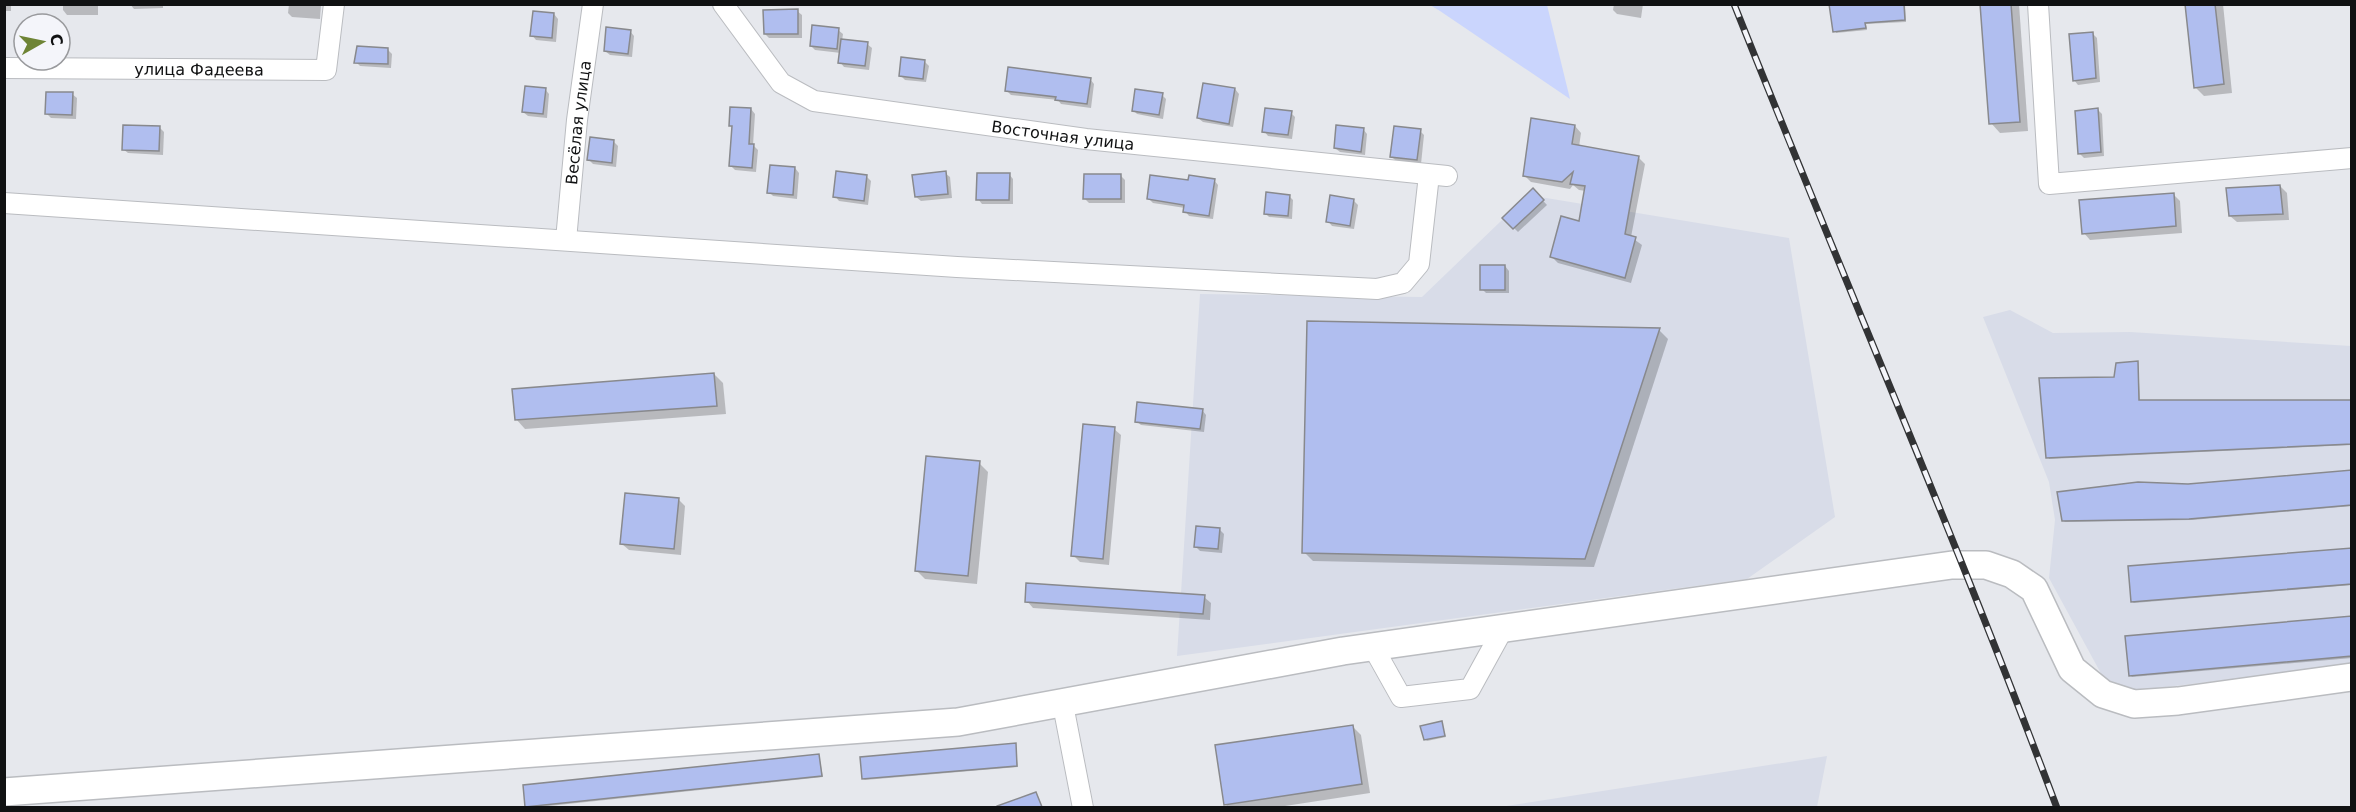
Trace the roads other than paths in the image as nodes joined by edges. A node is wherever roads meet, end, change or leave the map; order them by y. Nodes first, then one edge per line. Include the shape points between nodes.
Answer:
1 (334, 4) edge
2 (593, 4) edge
3 (723, 4) edge
4 (2038, 4) edge
5 (4, 68) edge
6 (2352, 158) edge
7 (4, 203) edge
8 (566, 240) junction
9 (1503, 628) junction
10 (1373, 647) junction
11 (2352, 677) edge
12 (1063, 705) junction
13 (4, 792) edge
14 (1083, 807) edge

1 - 5 street, улица Фадеева via 326,70
2 - 8 street, Весёлая улица
3 - 8 street, Восточная улица via 781,83 814,101 1086,139 1438,176 1419,264 1402,283 1377,289 957,267
4 - 6 street via 2049,184
7 - 8 street
9 - 10 main road
9 - 10 street via 1470,689 1401,697
9 - 11 main road via 1952,565 1986,565 2012,574 2034,589 2072,669 2103,694 2134,704
10 - 12 main road via 1201,676
12 - 13 main road via 958,723
12 - 14 street

